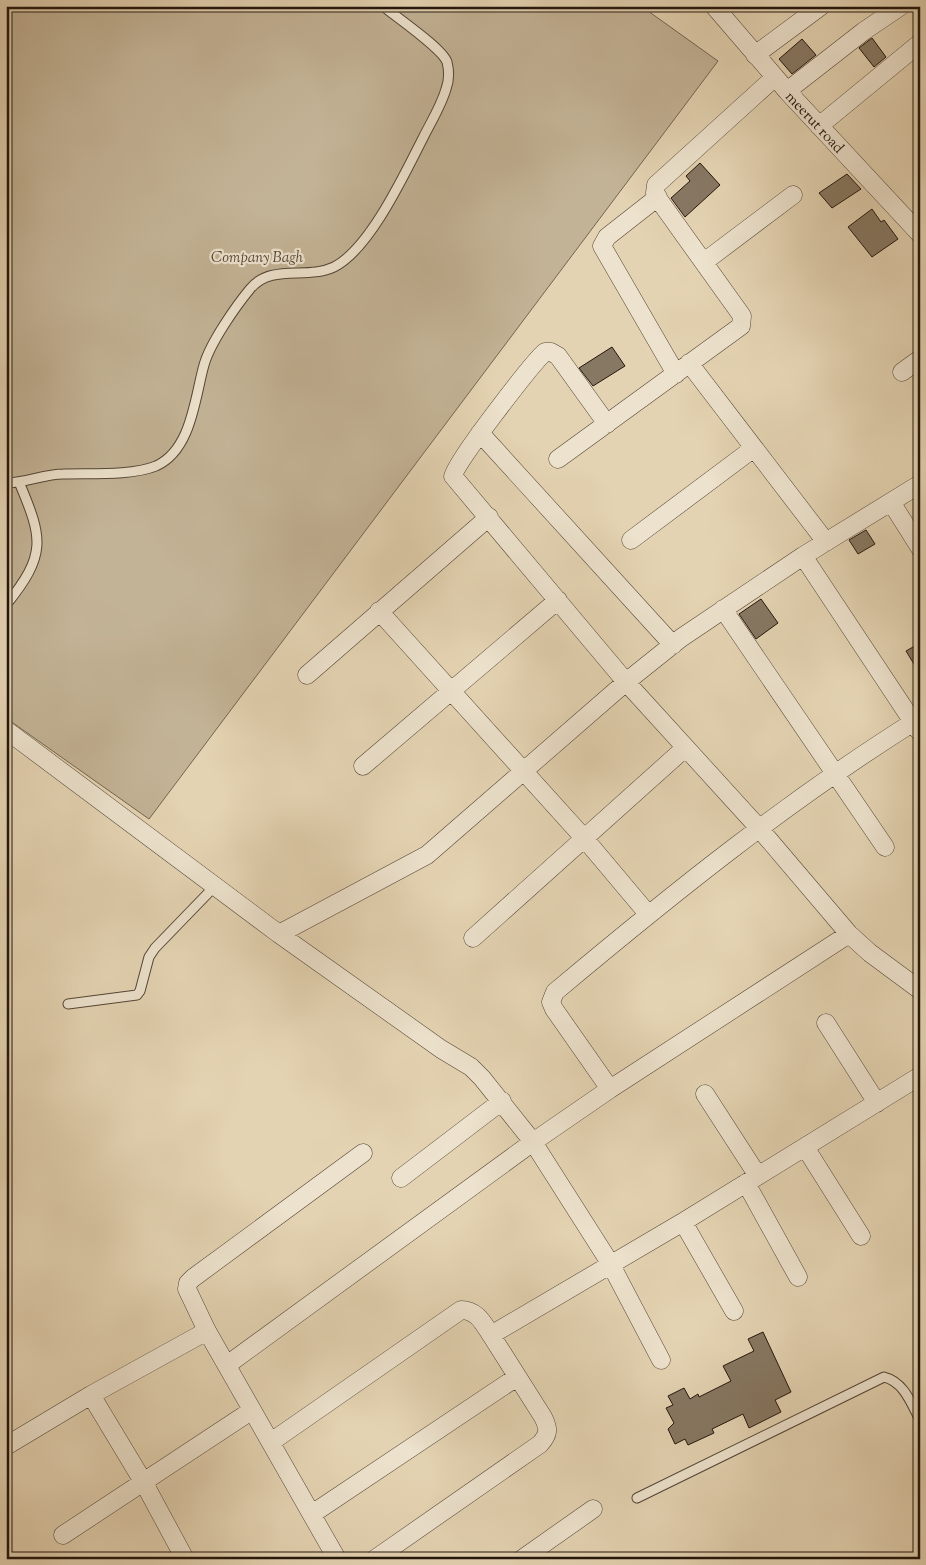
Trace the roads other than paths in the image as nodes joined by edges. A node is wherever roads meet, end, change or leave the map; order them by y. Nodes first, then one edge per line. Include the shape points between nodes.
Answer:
1 (383, 6) edge
2 (714, 6) edge
3 (821, 6) edge
4 (901, 6) edge
5 (920, 43) edge
6 (755, 55) junction
7 (775, 78) junction
8 (787, 91) junction
9 (819, 126) junction
10 (793, 195) dead end
11 (658, 197) junction
12 (920, 234) edge
13 (704, 262) junction
14 (920, 359) edge
15 (683, 368) junction
16 (902, 372) dead end
17 (607, 424) junction
18 (480, 433) junction
19 (754, 448) junction
20 (558, 459) dead end
21 (19, 482) junction
22 (6, 483) edge
23 (920, 484) edge
24 (891, 502) junction
25 (489, 518) junction
26 (631, 540) dead end
27 (826, 542) junction
28 (920, 548) edge
29 (804, 556) junction
30 (558, 600) junction
31 (6, 605) edge
32 (723, 609) junction
33 (380, 611) junction
34 (673, 645) junction
35 (307, 674) dead end
36 (626, 682) junction
37 (451, 691) junction
38 (918, 724) edge
39 (6, 730) edge
40 (685, 748) junction
41 (363, 766) dead end
42 (524, 771) junction
43 (836, 774) junction
44 (758, 827) junction
45 (584, 838) junction
46 (885, 847) dead end
47 (215, 886) junction
48 (648, 914) junction
49 (279, 934) junction
50 (849, 934) junction
51 (473, 938) dead end
52 (920, 990) edge
53 (68, 1004) dead end
54 (826, 1023) dead end
55 (920, 1076) edge
56 (610, 1089) junction
57 (705, 1094) dead end
58 (502, 1101) junction
59 (877, 1103) junction
60 (533, 1142) junction
61 (805, 1147) junction
62 (363, 1153) dead end
63 (401, 1178) dead end
64 (752, 1179) junction
65 (683, 1222) junction
66 (861, 1236) dead end
67 (610, 1263) junction
68 (798, 1277) dead end
69 (734, 1311) dead end
70 (207, 1331) junction
71 (492, 1335) junction
72 (661, 1360) dead end
73 (227, 1365) junction
74 (517, 1377) junction
75 (91, 1395) junction
76 (251, 1411) junction
77 (920, 1420) edge
78 (271, 1442) junction
79 (6, 1446) edge
80 (144, 1483) junction
81 (637, 1498) dead end
82 (593, 1509) dead end
83 (312, 1514) junction
84 (63, 1535) dead end
85 (185, 1559) edge
86 (336, 1559) edge
87 (375, 1559) edge
88 (522, 1559) edge

1 - 21 lane via 434,46 446,60 449,74 440,104 396,192 373,226 352,253 334,267 264,277 251,288 214,343 204,364 195,409 186,432 173,452 158,465 142,470 54,474
2 - 6 street, meerut road
3 - 6 street
4 - 8 street
5 - 9 street
6 - 7 street, meerut road
7 - 8 street, meerut road
7 - 11 street via 660,180 656,185
8 - 9 street, meerut road
9 - 12 street, meerut road
10 - 13 street
11 - 13 street
11 - 15 street via 607,237 602,246
13 - 15 street via 743,321 737,331
14 - 16 street
15 - 17 street
15 - 19 street
17 - 18 street via 558,356 545,352
17 - 20 street
18 - 25 street via 453,472
18 - 34 street
19 - 26 street
19 - 27 street
21 - 22 lane
21 - 31 lane via 34,517 39,540 34,562
23 - 24 street
24 - 27 street
24 - 28 street
25 - 30 street
25 - 33 street
27 - 29 street
29 - 32 street
29 - 38 street
30 - 36 street
30 - 37 street
32 - 34 street
32 - 43 street
33 - 35 street
33 - 37 street
34 - 36 street
36 - 40 street
36 - 42 street
37 - 41 street
37 - 42 street
38 - 43 street
39 - 47 street
40 - 44 street
40 - 45 street
42 - 45 street
42 - 49 street via 427,855
43 - 44 street
43 - 46 street
44 - 48 street
44 - 50 street
45 - 48 street
45 - 51 street
47 - 49 street
47 - 53 lane via 155,948 137,996
48 - 56 street via 552,996 554,1009
49 - 58 street via 471,1067
50 - 52 street
50 - 56 street
54 - 59 street
55 - 59 street
56 - 60 street
57 - 64 street
58 - 60 street
58 - 63 street
59 - 61 street
60 - 67 street
60 - 73 street
61 - 64 street
61 - 66 street
62 - 70 street via 188,1283 188,1296
64 - 65 street
64 - 68 street
65 - 67 street
65 - 69 street
67 - 71 street
67 - 72 street
70 - 73 street
70 - 75 street
71 - 74 street
71 - 78 street via 477,1315 462,1310
73 - 76 street
74 - 83 street
74 - 87 street via 548,1427 547,1436
75 - 79 street
75 - 80 street
76 - 78 street
76 - 80 street
77 - 81 lane via 902,1388 894,1380 884,1377
78 - 83 street
80 - 84 street
80 - 85 street
82 - 88 street
83 - 86 street

